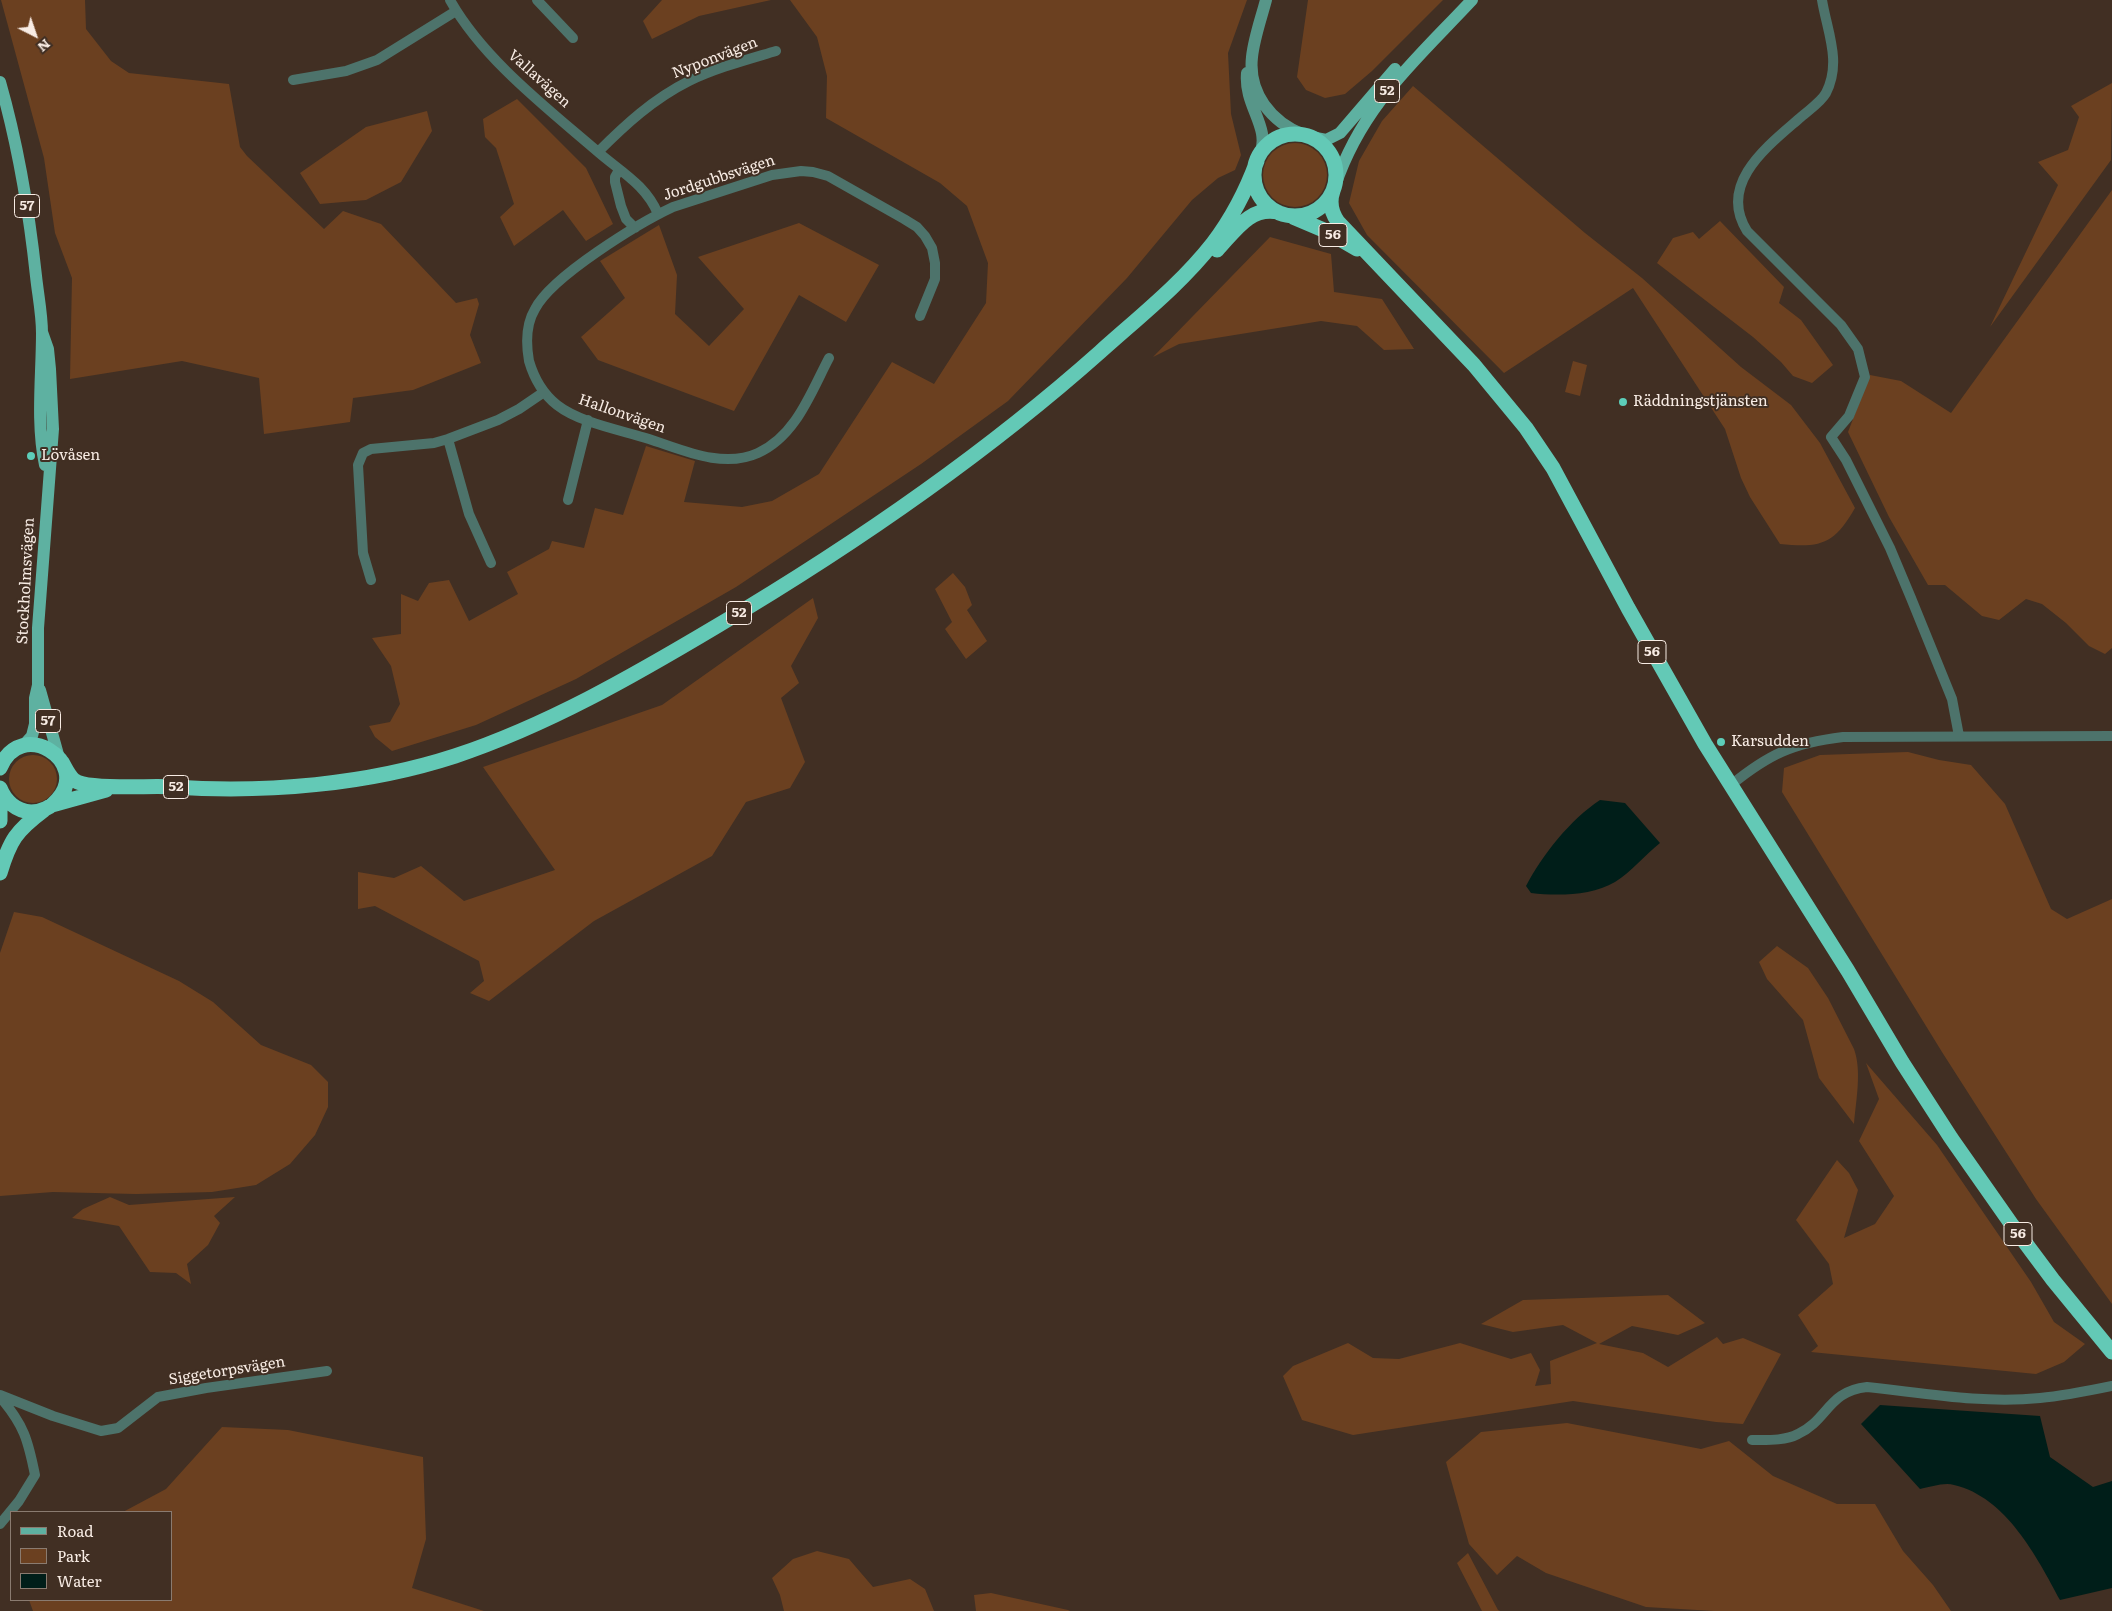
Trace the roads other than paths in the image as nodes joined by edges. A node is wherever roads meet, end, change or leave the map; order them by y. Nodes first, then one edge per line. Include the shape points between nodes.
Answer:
1 (450, 0) edge
2 (537, 0) edge
3 (1266, 0) edge
4 (1460, 0) edge
5 (1472, 0) edge
6 (1822, 0) edge
7 (456, 11) junction
8 (573, 38) dead end
9 (776, 51) dead end
10 (1252, 57) junction
11 (293, 80) dead end
12 (0, 82) edge
13 (1308, 136) junction
14 (598, 152) junction
15 (1258, 158) junction
16 (619, 170) junction
17 (1334, 188) junction
18 (1282, 213) junction
19 (658, 214) junction
20 (635, 228) junction
21 (1377, 262) junction
22 (1176, 284) junction
23 (920, 316) dead end
24 (829, 358) dead end
25 (544, 392) junction
26 (588, 420) junction
27 (448, 439) junction
28 (568, 500) dead end
29 (490, 563) dead end
30 (371, 580) dead end
31 (38, 685) junction
32 (1959, 736) junction
33 (2112, 736) edge
34 (20, 747) junction
35 (0, 755) edge
36 (61, 760) junction
37 (0, 768) edge
38 (1731, 785) junction
39 (122, 786) junction
40 (0, 788) edge
41 (49, 807) junction
42 (0, 821) edge
43 (0, 873) edge
44 (2112, 1352) edge
45 (327, 1371) dead end
46 (2112, 1386) edge
47 (0, 1396) edge
48 (1752, 1440) dead end
49 (11, 1511) edge
50 (10, 1512) edge
51 (0, 1524) edge

1 - 7 street, Vallavägen
2 - 8 street
3 - 10 street
4 - 13 main road, 52 via 1340,133 1326,140
5 - 17 main road, 52 via 1377,104 1354,140
6 - 32 street via 1834,57 1832,78 1816,104 1748,170 1738,194 1738,212 1747,231 1841,325 1858,349 1864,377 1849,416 1831,437 1890,548 1952,699
7 - 11 street via 377,60 346,71
7 - 14 street, Vallavägen via 499,63
9 - 14 street, Nyponvägen via 712,72 670,92 637,115
10 - 13 street via 1254,82 1264,106 1281,124
10 - 15 street via 1246,86 1262,133 1263,144
12 - 31 main road, Stockholmsvägen / 57 via 26,203 42,332 42,453 48,480 38,628
13 - 15 highway, 52 via 1292,134 1278,138
13 - 17 highway via 1323,145 1332,156 1336,170
14 - 16 street, Vallavägen
15 - 18 highway via 1255,176 1258,191 1266,203
15 - 22 highway, 52 via 1227,224
16 - 19 street, Vallavägen via 652,199
16 - 20 street via 615,176 621,206 626,219
17 - 18 highway, 52 via 1313,212 1299,215
17 - 21 highway, 56 via 1330,204 1335,218
18 - 21 highway, 56 via 1326,231
18 - 22 highway, 52 via 1262,210 1249,216 1190,277
19 - 20 street, Hallonvägen
19 - 23 street, Jordgubbsvägen via 772,175 800,171 828,176 917,227 925,236 932,248 935,279
20 - 25 street, Hallonvägen via 570,272 553,286 534,310 527,337 528,353
21 - 38 highway, 56 via 1488,380 1526,428 1553,468 1663,672
22 - 39 highway, 52 via 1048,399 954,470 764,598 568,709 452,757 332,783 256,789
24 - 26 street, Hallonvägen via 788,431 759,453 744,458 703,456
25 - 26 street, Hallonvägen via 558,406
25 - 27 street via 498,420
26 - 28 street
27 - 29 street via 469,514
27 - 30 street via 370,449 360,458 358,474 363,553
31 - 34 main road, Stockholmsvägen / 57 via 34,730
31 - 36 main road, Stockholmsvägen / 57
32 - 33 street
32 - 38 street via 1812,741 1773,755
34 - 35 street
34 - 36 highway, 52 via 41,746
34 - 37 highway via 6,757
36 - 39 highway, 52 via 70,776 80,783
36 - 41 highway, 52 via 66,783 61,796
38 - 44 highway, 56 via 1951,1138 2029,1249
39 - 41 highway, 52
40 - 41 highway, 52 via 5,798 19,809 30,812
40 - 42 highway, 52
41 - 43 highway, 52 via 26,823 16,835
45 - 47 street, Siggetorpsvägen via 158,1397 118,1428 101,1431
46 - 48 street via 2014,1400 1857,1388 1841,1394 1798,1435
47 - 49 street, Siggetorpsvägen via 17,1416 29,1442 35,1475
50 - 51 street, Siggetorpsvägen

